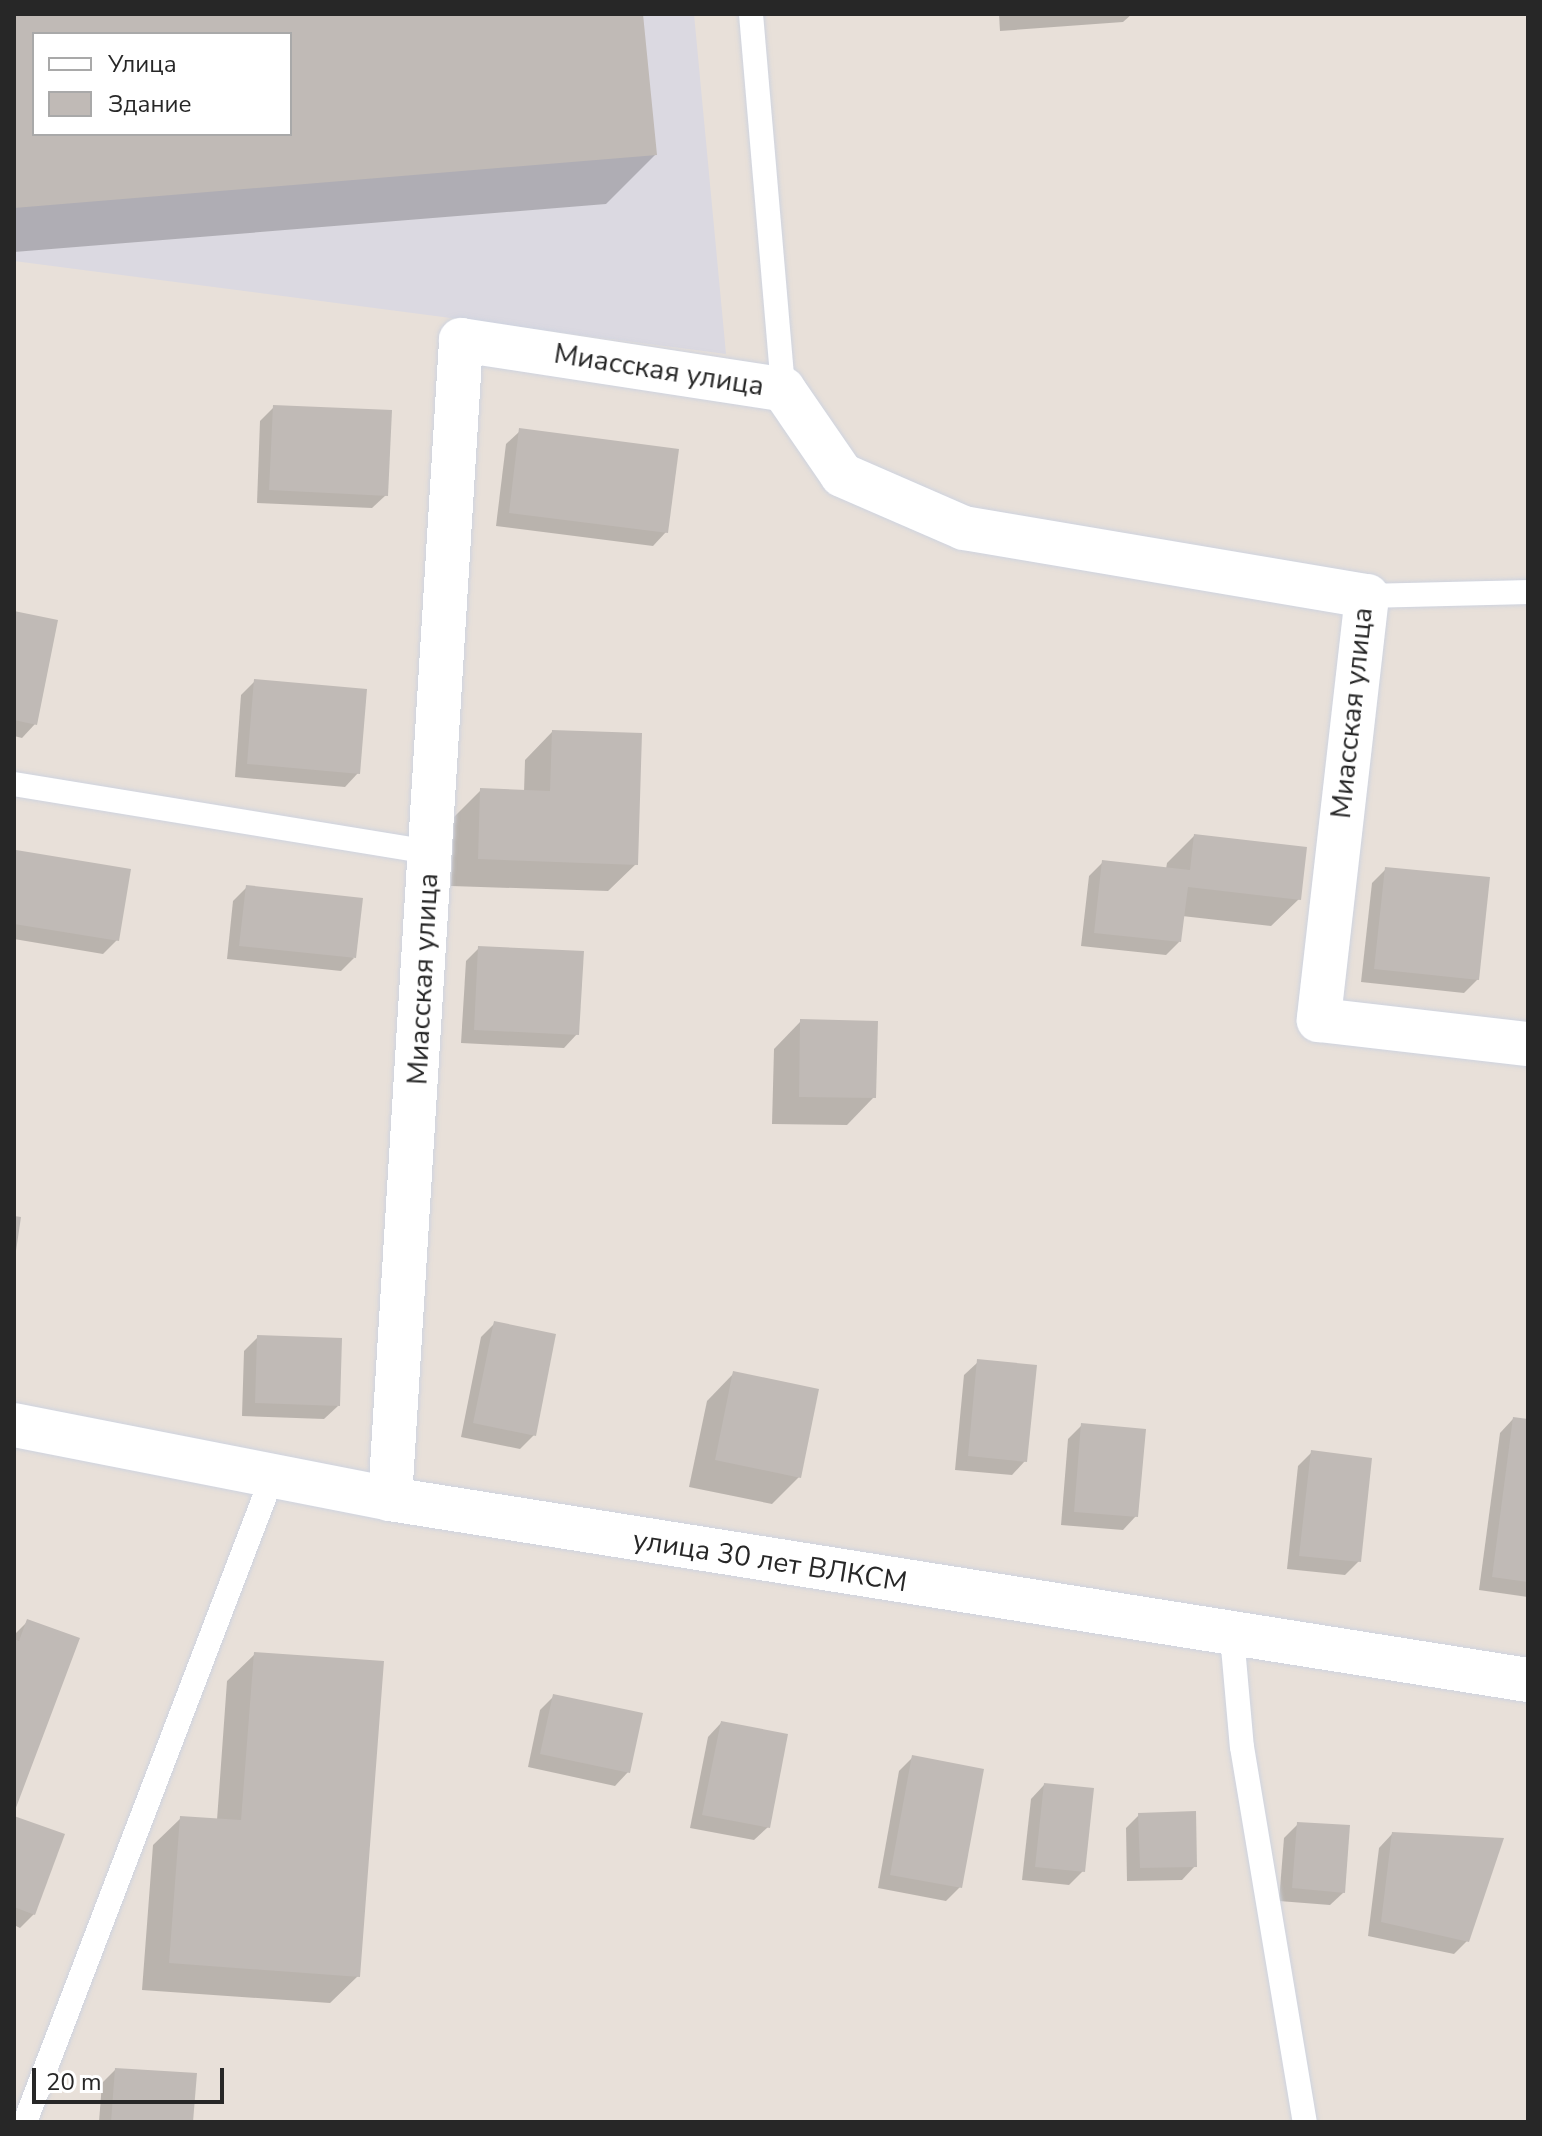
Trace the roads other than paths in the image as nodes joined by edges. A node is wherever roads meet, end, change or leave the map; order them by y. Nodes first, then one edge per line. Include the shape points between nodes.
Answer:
1 (751, 14) edge
2 (783, 389) junction
3 (1528, 592) edge
4 (1367, 596) junction
5 (14, 784) edge
6 (430, 852) junction
7 (1528, 1044) edge
8 (14, 1425) edge
9 (273, 1475) junction
10 (390, 1499) junction
11 (1232, 1636) junction
12 (1528, 1680) edge
13 (25, 2122) edge
14 (1305, 2122) edge

1 - 2 lane
2 - 4 street, Миасская улица via 842,475 964,528
2 - 6 street, Миасская улица via 461,340
3 - 4 lane
4 - 7 street, Миасская улица via 1319,1020
5 - 6 lane
6 - 10 street, Миасская улица
8 - 9 street, улица 30 лет ВЛКСМ
9 - 10 street, улица 30 лет ВЛКСМ
9 - 13 lane
10 - 11 street, улица 30 лет ВЛКСМ
11 - 12 street, улица 30 лет ВЛКСМ
11 - 14 lane via 1242,1747

